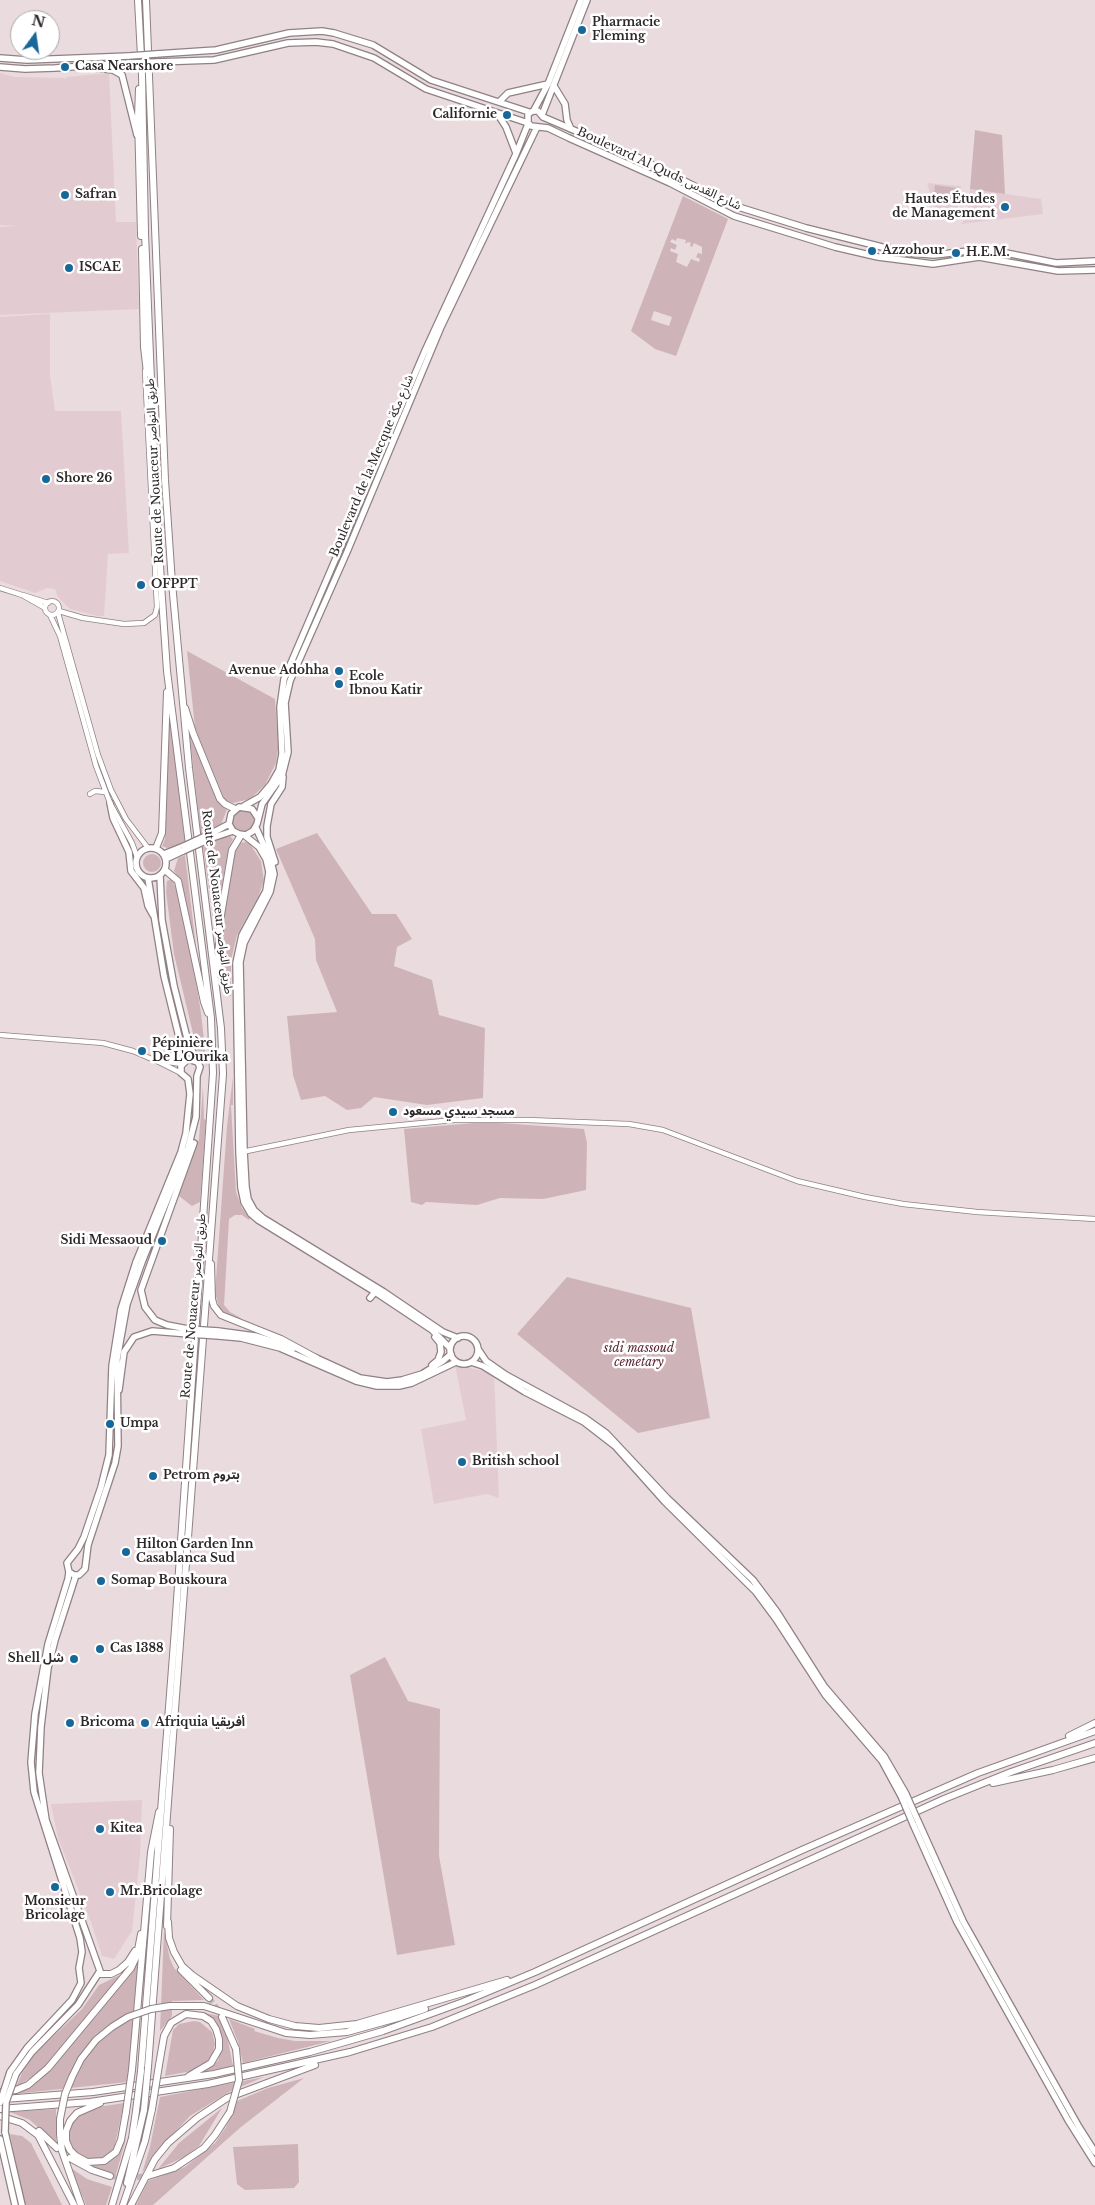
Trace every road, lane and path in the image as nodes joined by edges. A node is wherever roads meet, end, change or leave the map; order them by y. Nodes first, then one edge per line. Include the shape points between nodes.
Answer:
1 (138, 0) edge
2 (146, 0) edge
3 (580, 0) edge
4 (587, 0) edge
5 (0, 58) edge
6 (86, 66) junction
7 (0, 67) edge
8 (142, 75) junction
9 (551, 85) junction
10 (500, 102) junction
11 (532, 111) junction
12 (497, 113) junction
13 (543, 116) junction
14 (528, 124) junction
15 (538, 126) junction
16 (571, 129) junction
17 (138, 140) junction
18 (516, 154) junction
19 (1095, 260) edge
20 (1095, 270) edge
21 (144, 347) junction
22 (152, 402) junction
23 (0, 588) edge
24 (46, 605) junction
25 (58, 610) junction
26 (50, 615) junction
27 (168, 671) junction
28 (181, 692) junction
29 (282, 776) junction
30 (105, 792) junction
31 (90, 794) dead end
32 (110, 803) junction
33 (244, 806) junction
34 (235, 809) junction
35 (258, 818) junction
36 (229, 824) junction
37 (256, 828) junction
38 (233, 830) junction
39 (242, 835) junction
40 (211, 836) junction
41 (148, 848) junction
42 (156, 848) junction
43 (165, 856) junction
44 (137, 857) junction
45 (162, 873) junction
46 (148, 878) junction
47 (274, 879) junction
48 (155, 917) junction
49 (216, 980) junction
50 (211, 1018) junction
51 (178, 1033) junction
52 (0, 1035) edge
53 (154, 1060) junction
54 (164, 1062) junction
55 (197, 1062) junction
56 (182, 1063) junction
57 (181, 1073) junction
58 (198, 1076) junction
59 (188, 1078) junction
60 (196, 1117) junction
61 (242, 1152) junction
62 (1095, 1217) edge
63 (209, 1256) junction
64 (375, 1292) junction
65 (370, 1298) dead end
66 (432, 1330) junction
67 (189, 1331) junction
68 (219, 1333) junction
69 (458, 1338) junction
70 (478, 1349) junction
71 (450, 1351) junction
72 (316, 1358) junction
73 (456, 1362) junction
74 (471, 1362) junction
75 (427, 1372) junction
76 (118, 1395) junction
77 (74, 1556) junction
78 (84, 1561) junction
79 (69, 1572) junction
80 (76, 1575) junction
81 (1095, 1723) edge
82 (1095, 1731) edge
83 (1095, 1743) edge
84 (1026, 1754) junction
85 (1095, 1758) edge
86 (962, 1791) junction
87 (904, 1795) junction
88 (166, 1805) junction
89 (168, 1820) junction
90 (916, 1823) junction
91 (148, 1894) junction
92 (168, 1922) junction
93 (140, 1939) junction
94 (97, 1961) junction
95 (81, 1962) junction
96 (535, 1972) junction
97 (82, 1976) junction
98 (97, 1976) junction
99 (487, 1986) junction
100 (209, 1998) tunnel mouth
101 (222, 2017) tunnel mouth
102 (363, 2048) junction
103 (13, 2073) junction
104 (186, 2078) junction
105 (0, 2092) edge
106 (112, 2099) junction
107 (0, 2101) edge
108 (0, 2109) edge
109 (0, 2115) edge
110 (0, 2138) edge
111 (57, 2148) dead end
112 (1095, 2152) edge
113 (70, 2158) dead end
114 (1095, 2163) edge
115 (110, 2176) tunnel mouth
116 (148, 2176) tunnel mouth
117 (15, 2205) edge
118 (22, 2205) edge
119 (74, 2205) edge
120 (81, 2205) edge
121 (112, 2205) edge
122 (122, 2205) edge
123 (131, 2205) edge

1 - 8 highway, Route de Nouaceur طريق النواصر
2 - 28 highway, Route de Nouaceur طريق النواصر via 166,497
3 - 9 main road
4 - 9 main road
5 - 10 main road, bridge via 27,60 216,50 290,32 322,31 366,42 423,76
6 - 7 main road
6 - 12 main road, bridge via 214,60 288,43 316,42 360,52 426,89
6 - 17 main road via 113,70 122,76
8 - 17 highway
8 - 22 highway, Route de Nouaceur طريق النواصر
9 - 10 main road via 508,93
9 - 11 main road
9 - 13 main road
9 - 16 main road via 565,104
10 - 11 main road
11 - 13 main road, Boulevard Al Quds شارع القدس
11 - 14 main road, Boulevard de la Mecque شارع مكة via 526,118
12 - 14 main road
12 - 18 main road
13 - 15 main road, Boulevard de la Mecque شارع مكة
13 - 16 main road, Boulevard Al Quds شارع القدس
14 - 15 main road, Boulevard Al Quds شارع القدس
14 - 18 main road, Boulevard de la Mecque شارع مكة
15 - 20 main road, Boulevard Al Quds شارع القدس via 670,183 734,216 835,247 878,257 933,264 979,257 1058,271
15 - 29 main road, Boulevard de la Mecque شارع مكة via 442,327 290,681 285,703 288,752
16 - 19 main road, Boulevard Al Quds شارع القدس via 637,157 732,205 882,247 934,255 986,249 1056,263
17 - 21 highway
18 - 33 main road, Boulevard de la Mecque شارع مكة via 424,353 284,679 280,707 282,754 278,770 260,797
21 - 22 highway
21 - 25 street via 155,615 148,622 138,624 96,621
22 - 27 highway, Route de Nouaceur طريق النواصر
23 - 24 street
24 - 25 street via 54,601
24 - 26 street
25 - 26 street
25 - 41 street via 98,755 111,790 126,819
26 - 30 street via 60,636
27 - 42 highway via 162,833
27 - 50 highway, Route de Nouaceur طريق النواصر
28 - 34 highway via 193,733 220,799
28 - 49 highway, Route de Nouaceur طريق النواصر
29 - 35 main road, Boulevard de la Mecque شارع مكة via 262,804
29 - 47 main road via 283,785 271,804 266,826 276,865
30 - 31 street
30 - 32 street
32 - 44 street
32 - 48 main road via 129,850 131,871 144,888 148,906
33 - 34 main road
33 - 35 main road via 254,811
34 - 36 main road
35 - 37 main road
36 - 38 main road
36 - 40 main road
37 - 39 main road
37 - 47 main road via 271,861
38 - 39 main road
38 - 40 main road
39 - 49 highway via 234,843 230,858 220,915
39 - 61 main road via 254,842 264,855 269,876 263,896 242,935 236,963
40 - 43 main road, bridge
41 - 42 main road
41 - 44 main road
42 - 43 main road
43 - 45 main road
44 - 46 main road via 138,871
45 - 46 main road
45 - 50 highway via 178,881 204,1002
45 - 55 main road via 162,920 174,986 188,1042
46 - 48 main road
47 - 61 main road via 267,900 248,933 240,962
48 - 51 main road via 164,976
49 - 63 highway, Route de Nouaceur طريق النواصر via 223,1074
50 - 88 highway, Route de Nouaceur طريق النواصر via 213,1102
51 - 54 main road via 176,1052
51 - 56 main road
52 - 53 street via 103,1043
53 - 54 street
53 - 57 street
54 - 56 street
55 - 56 main road via 188,1059
55 - 58 main road
56 - 57 main road
57 - 59 main road
58 - 59 main road
58 - 60 main road
59 - 77 main road via 190,1103 184,1143 132,1273 117,1328 107,1466 84,1537
60 - 67 main road via 192,1150 141,1290 145,1307 155,1320
60 - 76 main road via 188,1148 127,1304 118,1352
61 - 62 street via 349,1130 454,1120 629,1124 677,1134 797,1181 885,1201 1016,1215
61 - 64 main road via 242,1197 254,1217
61 - 69 main road via 246,1193 258,1214 443,1332
63 - 72 highway via 212,1299 221,1315 288,1342
63 - 88 highway, Route de Nouaceur طريق النواصر
64 - 65 main road
64 - 66 main road
66 - 71 main road
66 - 75 main road via 441,1352
67 - 68 main road, bridge
67 - 76 main road via 152,1331 134,1337 124,1352
68 - 72 main road via 266,1339
68 - 73 main road via 280,1348 356,1381 378,1386 412,1383
69 - 70 main road via 471,1338
69 - 71 main road
70 - 74 main road via 476,1358
70 - 87 main road via 486,1361 506,1375 606,1433 667,1498 753,1580 824,1686 884,1756
71 - 73 main road
71 - 75 main road via 445,1360
72 - 75 main road via 352,1375 374,1381 398,1381
73 - 74 main road
74 - 87 main road via 584,1422 615,1446 665,1502 756,1592 820,1688 882,1761
76 - 78 main road via 117,1454
77 - 78 main road
77 - 79 main road via 67,1563
78 - 80 main road via 85,1569
79 - 80 main road
79 - 95 main road via 42,1667 31,1762 36,1803 79,1933
80 - 94 main road via 48,1668 39,1773 46,1820
81 - 84 highway
82 - 84 highway
83 - 86 highway
84 - 96 highway via 918,1798
85 - 86 highway
86 - 102 highway via 527,1988 432,2027
87 - 90 main road, bridge
88 - 89 highway
88 - 91 highway via 152,1842
88 - 121 highway, bridge via 136,2112 132,2138
89 - 92 highway via 171,1840
89 - 122 highway, bridge via 144,2110
90 - 112 main road via 963,1922
90 - 114 main road via 957,1922
91 - 93 highway
91 - 106 highway, bridge via 132,2070 121,2140 113,2155 104,2161 94,2163 76,2156 65,2138 70,2121 80,2111
92 - 99 highway via 172,1947 187,1971 238,2006 279,2023 313,2028 347,2026
92 - 100 highway via 168,1941 176,1962
93 - 98 highway via 122,1968
93 - 105 highway via 129,1971 48,2068 28,2085
94 - 95 main road via 91,1958
94 - 98 main road via 100,1967
95 - 97 main road
96 - 99 highway
96 - 104 highway via 463,2002 365,2036 263,2064
97 - 98 main road via 86,1979
97 - 103 main road via 76,1995 27,2048
98 - 103 main road via 78,2005
99 - 120 highway, bridge via 393,2020 322,2035 286,2033 204,2006 170,2006 135,2014 96,2040 84,2055 65,2094 60,2119 62,2151
101 - 116 highway, bridge via 236,2049 239,2080 230,2112 215,2135 196,2154 174,2168
102 - 106 highway via 233,2080
102 - 123 highway via 275,2078 212,2106 160,2152
103 - 107 main road, bridge
103 - 118 main road, bridge via 6,2102 5,2132
104 - 107 highway
104 - 122 highway, bridge via 211,2063 220,2043 213,2024 197,2014 186,2014 171,2023 164,2036 145,2141
106 - 108 highway
109 - 111 highway via 27,2122
109 - 119 highway via 22,2123 38,2135
110 - 117 main road
113 - 115 highway

